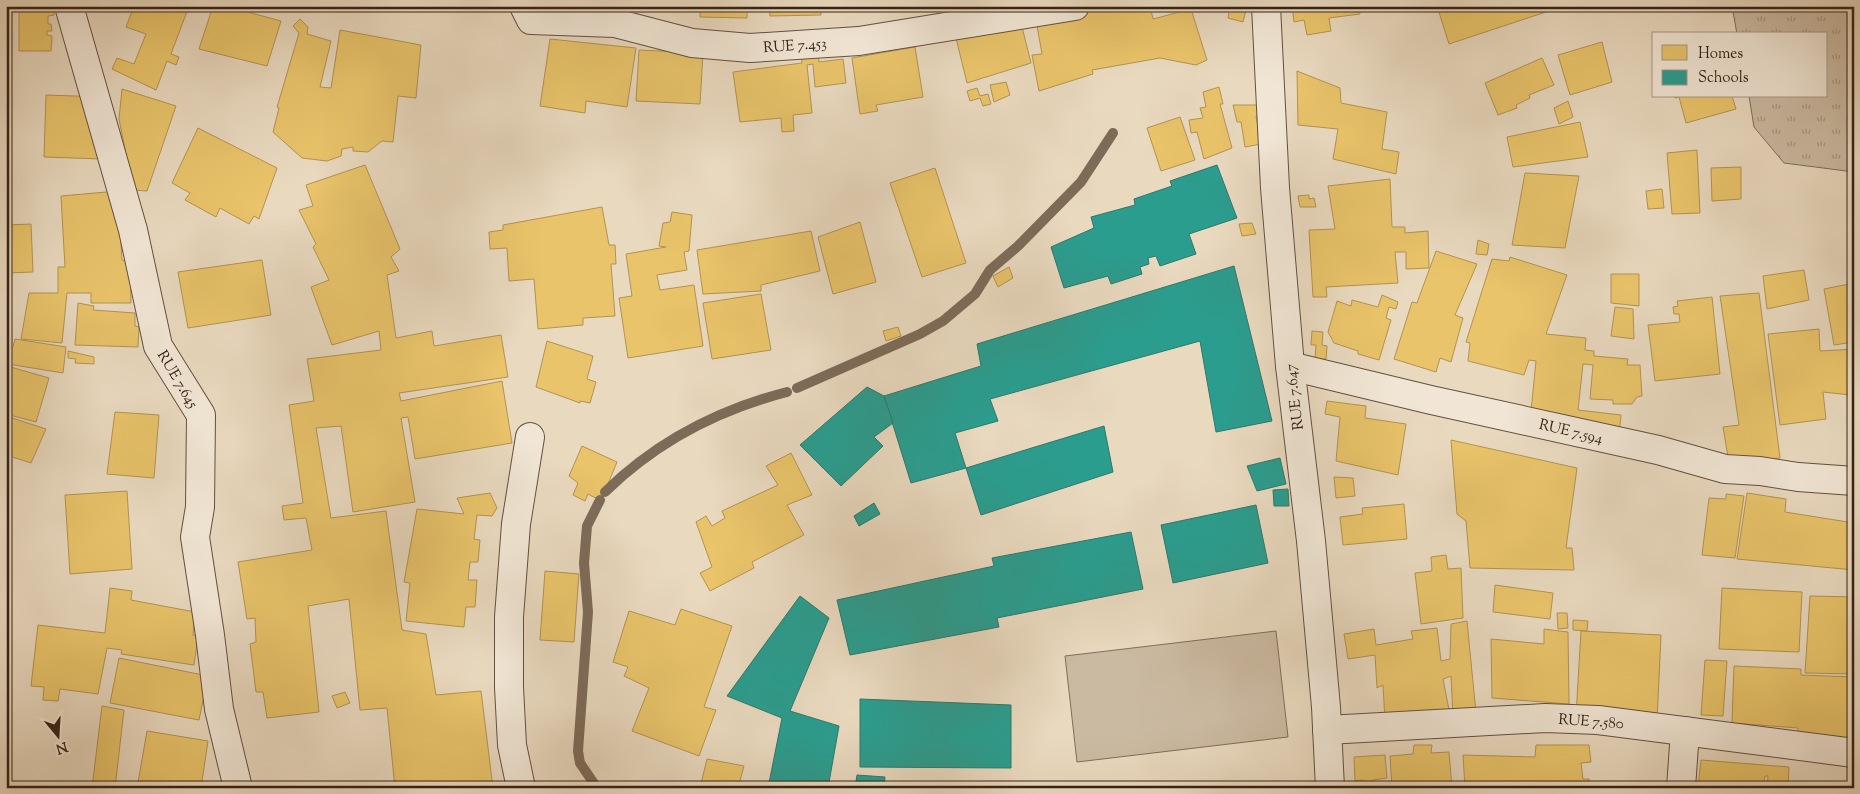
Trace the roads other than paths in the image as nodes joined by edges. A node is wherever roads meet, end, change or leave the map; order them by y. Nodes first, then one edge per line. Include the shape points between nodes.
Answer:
1 (69, 6) edge
2 (524, 6) edge
3 (1075, 6) edge
4 (1266, 6) edge
5 (1290, 366) junction
6 (530, 437) dead end
7 (1854, 481) edge
8 (1327, 730) junction
9 (1685, 730) junction
10 (1854, 753) edge
11 (238, 788) edge
12 (521, 788) edge
13 (1330, 788) edge
14 (1681, 788) edge

1 - 11 street, RUE 7.645 via 133,230 158,346 201,415 200,506 195,537 218,709
2 - 3 street, RUE 7.453 via 531,20 615,23 692,43 750,48 859,41
4 - 5 street, RUE 7.647 via 1275,188
5 - 7 street, RUE 7.594 via 1725,468
5 - 8 street, RUE 7.647 via 1311,541
6 - 12 street via 516,524 509,617 512,745
8 - 9 street, RUE 7.580 via 1545,718 1598,720
8 - 13 street, RUE 7.647
9 - 10 street, RUE 7.580
9 - 14 street

